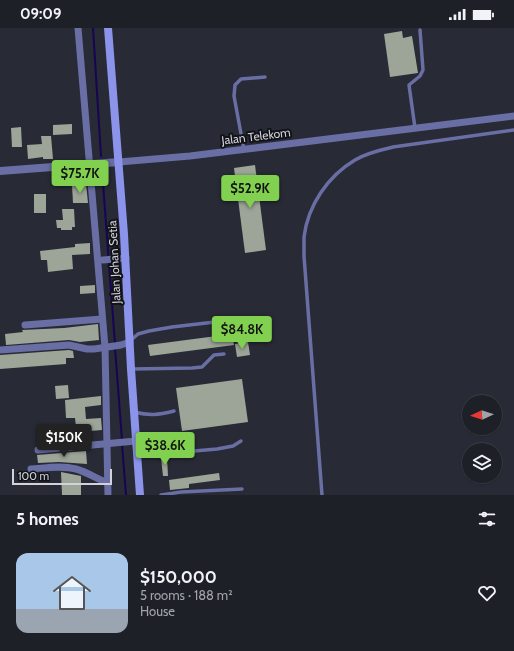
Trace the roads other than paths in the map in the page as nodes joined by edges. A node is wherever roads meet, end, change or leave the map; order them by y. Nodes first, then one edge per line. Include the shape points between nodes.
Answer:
1 (78, 28) edge
2 (108, 28) edge
3 (420, 30) dead end
4 (265, 77) dead end
5 (514, 116) edge
6 (415, 128) junction
7 (514, 130) edge
8 (244, 150) junction
9 (119, 162) junction
10 (89, 165) junction
11 (0, 170) edge
12 (123, 258) junction
13 (103, 260) dead end
14 (102, 318) junction
15 (215, 322) dead end
16 (25, 325) dead end
17 (130, 342) junction
18 (107, 347) junction
19 (0, 350) edge
20 (224, 354) dead end
21 (131, 369) junction
22 (174, 411) dead end
23 (134, 412) junction
24 (241, 441) dead end
25 (132, 442) junction
26 (110, 444) junction
27 (38, 450) dead end
28 (137, 456) junction
29 (31, 469) dead end
30 (108, 483) junction
31 (242, 489) dead end
32 (108, 495) edge
33 (140, 495) edge
34 (161, 495) edge
35 (322, 495) edge

1 - 10 street
2 - 9 main road, Jalan Johan Setia
3 - 6 lane via 423,70 409,85
4 - 8 lane via 241,79 235,85 234,96
5 - 6 street, Jalan Telekom
6 - 8 street, Jalan Telekom
7 - 35 lane via 375,151 356,159 338,172 315,201 304,237 304,256
8 - 9 street, Jalan Telekom
9 - 10 street, Jalan Telekom
9 - 12 main road, Jalan Johan Setia
10 - 11 street, Jalan Telekom
10 - 14 street
12 - 13 street
12 - 17 main road, Jalan Johan Setia
14 - 16 street
14 - 18 street
15 - 17 lane via 138,334
17 - 18 street
17 - 21 main road, Jalan Johan Setia
18 - 19 street via 87,349 70,345
18 - 26 street
20 - 21 lane via 214,355 202,367
21 - 23 main road, Jalan Johan Setia
22 - 23 lane via 161,415
23 - 25 main road, Jalan Johan Setia
24 - 28 lane via 233,446 218,449
25 - 26 street
25 - 28 main road, Jalan Johan Setia
26 - 27 street
26 - 30 street
28 - 33 main road, Jalan Johan Setia
29 - 30 street via 70,467
30 - 32 street
31 - 34 lane

